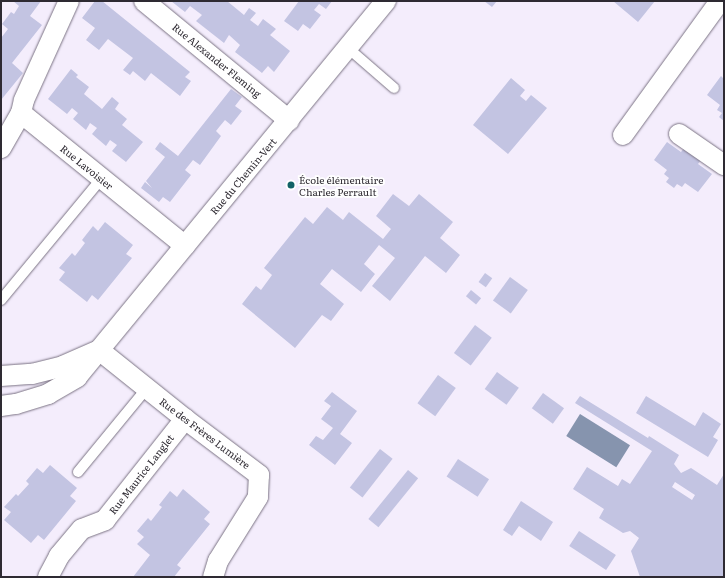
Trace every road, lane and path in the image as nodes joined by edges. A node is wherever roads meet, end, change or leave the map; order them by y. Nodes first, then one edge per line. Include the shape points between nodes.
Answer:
1 (69, 1) edge
2 (144, 1) edge
3 (386, 1) edge
4 (720, 1) edge
5 (348, 48) junction
6 (394, 88) dead end
7 (21, 113) junction
8 (289, 120) junction
9 (680, 134) dead end
10 (623, 136) dead end
11 (1, 148) edge
12 (724, 165) edge
13 (101, 179) junction
14 (185, 246) junction
15 (1, 300) edge
16 (99, 350) junction
17 (1, 376) edge
18 (146, 388) junction
19 (1, 406) edge
20 (185, 419) junction
21 (78, 472) dead end
22 (48, 577) edge
23 (213, 577) edge

1 - 7 street via 24,100
2 - 8 street, Rue Alexander Fleming
3 - 5 street, Rue du Chemin-Vert
4 - 10 street
5 - 6 lane
5 - 8 street, Rue du Chemin-Vert
7 - 11 street
7 - 13 street, Rue Lavoisier
8 - 14 street, Rue du Chemin-Vert
9 - 12 street
13 - 14 street, Rue Lavoisier
13 - 15 lane
14 - 16 street, Rue du Chemin-Vert
16 - 17 street, Rue du Chemin-Vert via 63,366 32,374
16 - 18 street, Rue des Frères Lumière
16 - 19 street, Rue du Chemin-Vert via 77,377 48,394
18 - 20 street, Rue des Frères Lumière
18 - 21 lane
20 - 22 street, Rue Maurice Langlet via 105,520 82,529 58,556
20 - 23 street, Rue des Frères Lumière via 259,475 258,498 218,561

